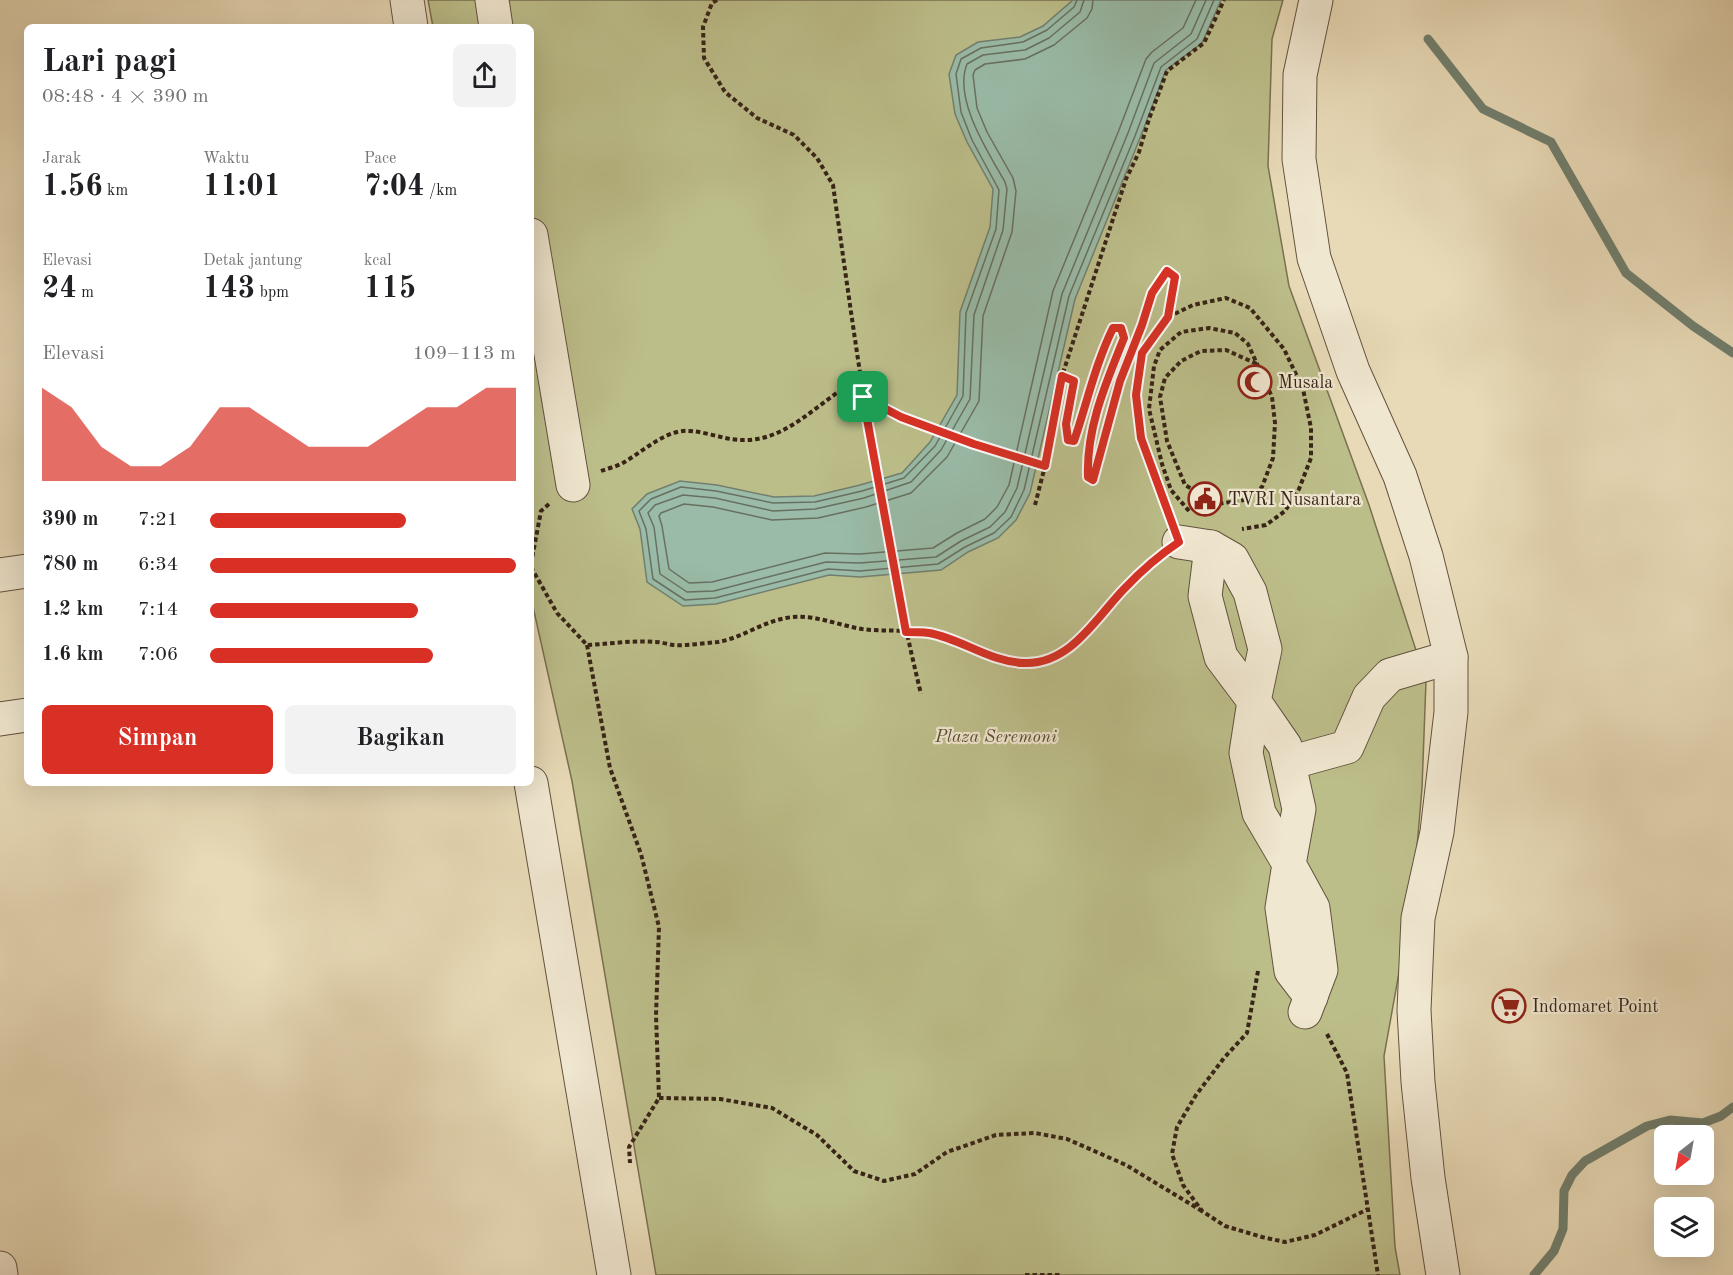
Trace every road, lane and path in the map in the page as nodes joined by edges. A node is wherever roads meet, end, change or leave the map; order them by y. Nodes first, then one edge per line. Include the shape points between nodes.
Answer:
1 (407, 0) edge
2 (492, 0) edge
3 (717, 0) edge
4 (1224, 0) edge
5 (1316, 0) edge
6 (411, 24) edge
7 (496, 24) edge
8 (534, 253) edge
9 (1168, 317) junction
10 (1257, 364) junction
11 (1062, 376) junction
12 (863, 397) junction
13 (1045, 466) junction
14 (573, 485) junction
15 (1035, 505) dead end
16 (1187, 529) junction
17 (1224, 539) junction
18 (534, 547) edge
19 (534, 571) edge
20 (24, 572) edge
21 (0, 575) edge
22 (906, 632) junction
23 (587, 645) junction
24 (1451, 657) junction
25 (921, 694) dead end
26 (1254, 701) junction
27 (24, 715) edge
28 (0, 719) edge
29 (1289, 763) junction
30 (532, 786) edge
31 (1289, 864) junction
32 (1258, 968) dead end
33 (1308, 1004) joint
34 (659, 1098) junction
35 (630, 1167) dead end
36 (1368, 1209) junction
37 (1202, 1210) junction
38 (0, 1268) edge
39 (1, 1275) edge
40 (614, 1275) edge
41 (1025, 1275) edge
42 (1060, 1275) edge
43 (1378, 1275) edge
44 (1443, 1275) edge

1 - 6 street
2 - 7 street
3 - 12 path via 712,3 703,27 704,58 725,92 757,118 794,135 817,158 832,185
4 - 11 path via 1204,43 1167,71 1126,179
5 - 24 street via 1300,75 1299,159 1314,258 1353,371 1400,476
8 - 14 street
9 - 11 path via 1175,277 1167,271 1152,293 1120,381 1093,480 1088,477 1087,453 1097,410 1124,338 1121,328 1113,328 1105,344 1074,441 1068,440 1066,424 1074,381
9 - 16 path via 1142,353 1136,395 1141,438
9 - 17 path via 1193,305 1226,298 1250,308 1284,349 1303,389 1311,428 1311,458 1299,489 1285,510 1266,525
10 - 10 path via 1272,398 1273,458 1262,487 1244,500 1217,504 1185,485 1167,441 1160,397 1166,378 1181,361 1201,351 1226,350
10 - 16 path via 1248,345 1234,333 1209,328 1181,332 1160,350 1149,409 1171,490 1189,510
11 - 13 path
12 - 13 path via 901,417
12 - 14 path via 852,383 800,422 769,437 741,440 679,431 654,441 624,463 580,478
12 - 22 path
13 - 15 path
14 - 18 path via 540,511
16 - 17 street
16 - 22 path via 1122,591 1081,639 1057,656 1024,663 989,657 929,633
17 - 26 street via 1250,592 1264,649
17 - 26 street via 1204,596 1221,657
19 - 23 path via 557,613
20 - 21 street
22 - 23 path via 787,617 718,641
22 - 25 path
23 - 34 path via 610,768 641,854 659,927
24 - 29 street via 1390,675 1369,697 1347,747
24 - 44 street via 1451,712 1437,832 1418,918 1414,1010 1428,1178
26 - 29 street via 1285,746
26 - 31 street via 1246,753 1259,813
27 - 28 street
29 - 31 street via 1299,809
30 - 40 street
31 - 33 street via 1282,908 1291,971
32 - 37 path via 1247,1033 1217,1067 1177,1127 1172,1154 1183,1185
33 - 36 path via 1347,1073
34 - 35 path via 629,1147
34 - 37 path via 720,1099 772,1108 817,1136 854,1171 884,1181 915,1174 946,1152 996,1135 1035,1133 1066,1139 1126,1165
36 - 37 path via 1315,1235 1285,1242 1225,1226
36 - 43 path
38 - 39 street
41 - 42 path

